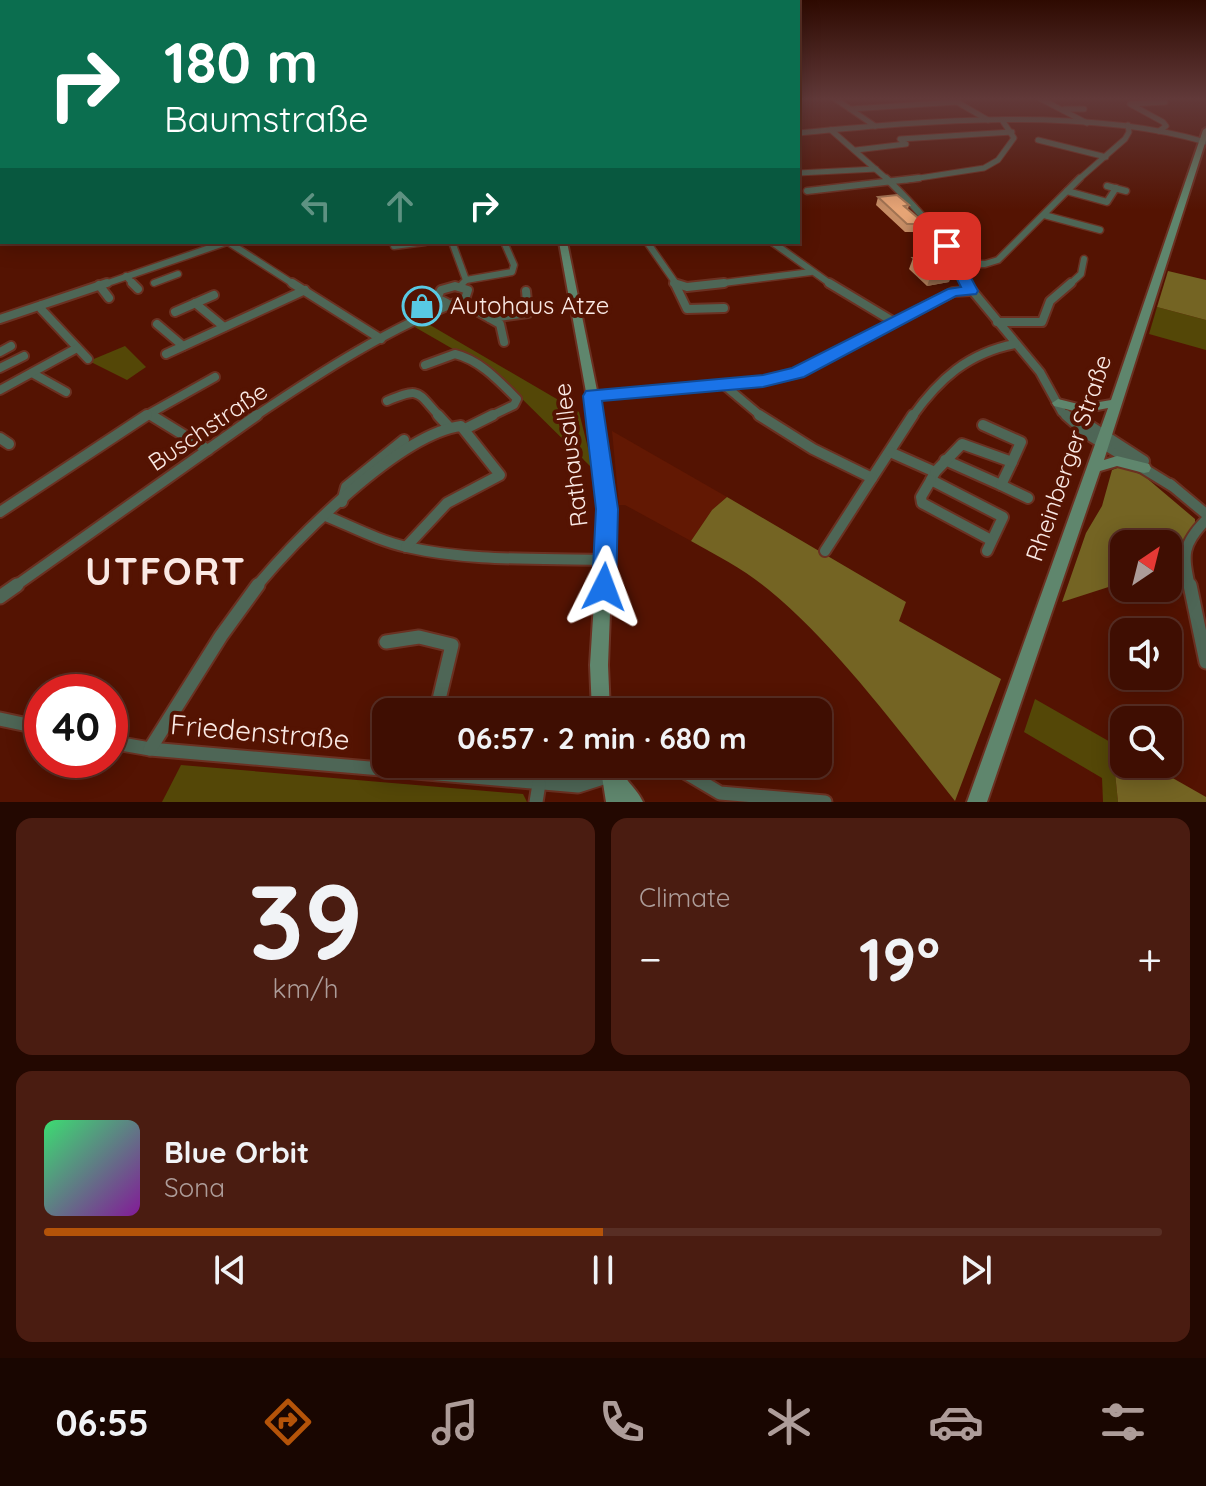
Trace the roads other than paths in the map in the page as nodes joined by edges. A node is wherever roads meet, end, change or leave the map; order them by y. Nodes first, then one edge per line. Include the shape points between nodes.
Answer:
1 (838, 135) edge
2 (957, 135) edge
3 (1013, 135) edge
4 (1129, 135) edge
5 (1168, 135) edge
6 (1175, 135) edge
7 (1038, 140) dead end
8 (1164, 141) dead end
9 (1204, 143) edge
10 (856, 150) junction
11 (1106, 157) junction
12 (876, 169) junction
13 (800, 173) edge
14 (890, 183) junction
15 (1107, 186) dead end
16 (1116, 188) junction
17 (807, 191) dead end
18 (1067, 191) junction
19 (1126, 191) dead end
20 (1044, 215) junction
21 (1100, 230) dead end
22 (222, 244) edge
23 (231, 244) edge
24 (410, 244) edge
25 (453, 244) edge
26 (505, 244) edge
27 (563, 244) edge
28 (648, 244) edge
29 (775, 244) edge
30 (394, 246) dead end
31 (1084, 259) dead end
32 (955, 264) junction
33 (152, 267) junction
34 (811, 272) junction
35 (178, 274) dead end
36 (126, 276) junction
37 (164, 279) junction
38 (154, 283) dead end
39 (463, 284) junction
40 (675, 284) junction
41 (99, 285) junction
42 (138, 289) dead end
43 (305, 290) junction
44 (526, 291) dead end
45 (970, 291) junction
46 (214, 295) dead end
47 (109, 298) dead end
48 (461, 302) junction
49 (447, 303) junction
50 (42, 305) junction
51 (198, 306) junction
52 (724, 308) dead end
53 (175, 312) dead end
54 (490, 318) junction
55 (0, 319) edge
56 (894, 322) junction
57 (997, 322) junction
58 (157, 324) dead end
59 (224, 327) junction
60 (381, 339) junction
61 (504, 342) dead end
62 (1015, 344) junction
63 (11, 346) dead end
64 (183, 346) junction
65 (77, 348) junction
66 (0, 352) edge
67 (166, 354) dead end
68 (24, 356) dead end
69 (88, 359) dead end
70 (425, 365) dead end
71 (0, 368) edge
72 (32, 373) junction
73 (215, 377) dead end
74 (724, 385) junction
75 (1, 388) edge
76 (66, 392) dead end
77 (592, 396) junction
78 (387, 401) dead end
79 (1058, 403) junction
80 (1116, 403) junction
81 (149, 414) junction
82 (983, 425) dead end
83 (448, 426) junction
84 (465, 429) junction
85 (404, 440) dead end
86 (1104, 440) junction
87 (208, 450) junction
88 (890, 452) junction
89 (945, 460) junction
90 (1012, 462) junction
91 (1094, 468) junction
92 (1144, 468) junction
93 (933, 476) junction
94 (872, 478) junction
95 (1001, 485) junction
96 (1172, 486) junction
97 (1028, 498) dead end
98 (342, 502) junction
99 (0, 512) edge
100 (326, 516) junction
101 (1206, 517) edge
102 (406, 547) junction
103 (825, 551) dead end
104 (606, 560) junction
105 (0, 597) edge
106 (386, 642) dead end
107 (1206, 662) edge
108 (439, 698) edge
109 (600, 698) edge
110 (0, 719) edge
111 (24, 724) edge
112 (128, 745) edge
113 (150, 749) junction
114 (372, 765) edge
115 (495, 778) edge
116 (594, 778) edge
117 (612, 778) edge
118 (616, 778) edge
119 (693, 778) edge
120 (539, 784) junction
121 (536, 802) edge
122 (616, 802) edge
123 (633, 802) edge
124 (825, 802) edge
125 (977, 802) edge

1 - 10 street
2 - 10 street via 900,139 906,144
3 - 14 street via 1004,155 984,168
4 - 11 street
5 - 8 street
6 - 9 street
7 - 11 street
9 - 80 main road, Rheinberger Straße
10 - 12 street
11 - 18 street
12 - 13 street
12 - 14 street
14 - 17 street
14 - 32 street via 927,218
15 - 16 street
16 - 18 street via 1107,202
16 - 19 street
18 - 20 street
20 - 21 street
20 - 32 street via 998,260
22 - 33 street
23 - 43 street
24 - 30 street
25 - 39 street
26 - 39 street via 512,272
27 - 77 main road, Rathausallee
28 - 40 street
29 - 34 street
31 - 57 street via 1081,274 1050,301 1042,322
32 - 45 street
33 - 36 street
33 - 37 street
34 - 40 street via 701,287
34 - 56 street
35 - 37 street
36 - 41 street
36 - 42 street
37 - 38 street
39 - 48 street via 469,293
39 - 49 street, Buschstraße via 438,293 439,301
40 - 52 street via 687,309
41 - 47 street
41 - 50 street
43 - 59 street
43 - 60 street
44 - 54 street via 528,313
45 - 56 street via 953,292
45 - 57 street
46 - 51 street
48 - 49 street, Buschstraße
48 - 54 street
49 - 60 street, Buschstraße
50 - 55 street
50 - 65 street
51 - 53 street via 190,313 184,308
51 - 59 street
54 - 61 street via 500,324
56 - 74 street via 798,373
57 - 62 street
58 - 64 street
59 - 64 street
60 - 87 street, Buschstraße
62 - 79 street
62 - 88 street via 986,347 935,387
63 - 66 street
64 - 67 street
65 - 69 street
65 - 72 street
68 - 71 street
70 - 84 street via 458,355 496,378 517,399
72 - 75 street
72 - 76 street
73 - 81 street
74 - 77 street
74 - 94 street via 785,434
77 - 104 main road, Rathausallee via 607,509
78 - 83 street via 417,392
79 - 80 main road via 1082,409
79 - 86 street via 1062,412
80 - 86 main road, Rheinberger Straße
81 - 87 street
81 - 99 street
82 - 90 street via 1021,442
83 - 84 street
83 - 98 street via 405,448
84 - 102 street via 500,475 447,503
85 - 98 street via 346,487
86 - 91 main road, Rheinberger Straße
86 - 92 street
86 - 96 street via 1157,470
87 - 105 street, Buschstraße
88 - 93 street
88 - 94 street
89 - 90 street via 962,444
89 - 93 street
89 - 95 street
90 - 95 street
91 - 92 main road via 1117,461
91 - 125 main road, Rheinberger Straße
92 - 96 street
93 - 93 street via 922,503 989,545 1003,517
94 - 103 street
95 - 97 street
96 - 101 street
98 - 100 street
100 - 102 street
100 - 113 street via 247,597
101 - 107 street via 1189,538 1184,559
102 - 104 street via 476,557
104 - 109 main road, Rathausallee
106 - 108 street via 402,637 452,645
110 - 111 street
112 - 113 street, Friedenstraße
113 - 114 street, Friedenstraße
115 - 120 street, Friedenstraße
116 - 120 street, Friedenstraße via 578,786
117 - 122 main road
118 - 123 main road
119 - 124 street, Friedenstraße via 720,793
120 - 121 street

